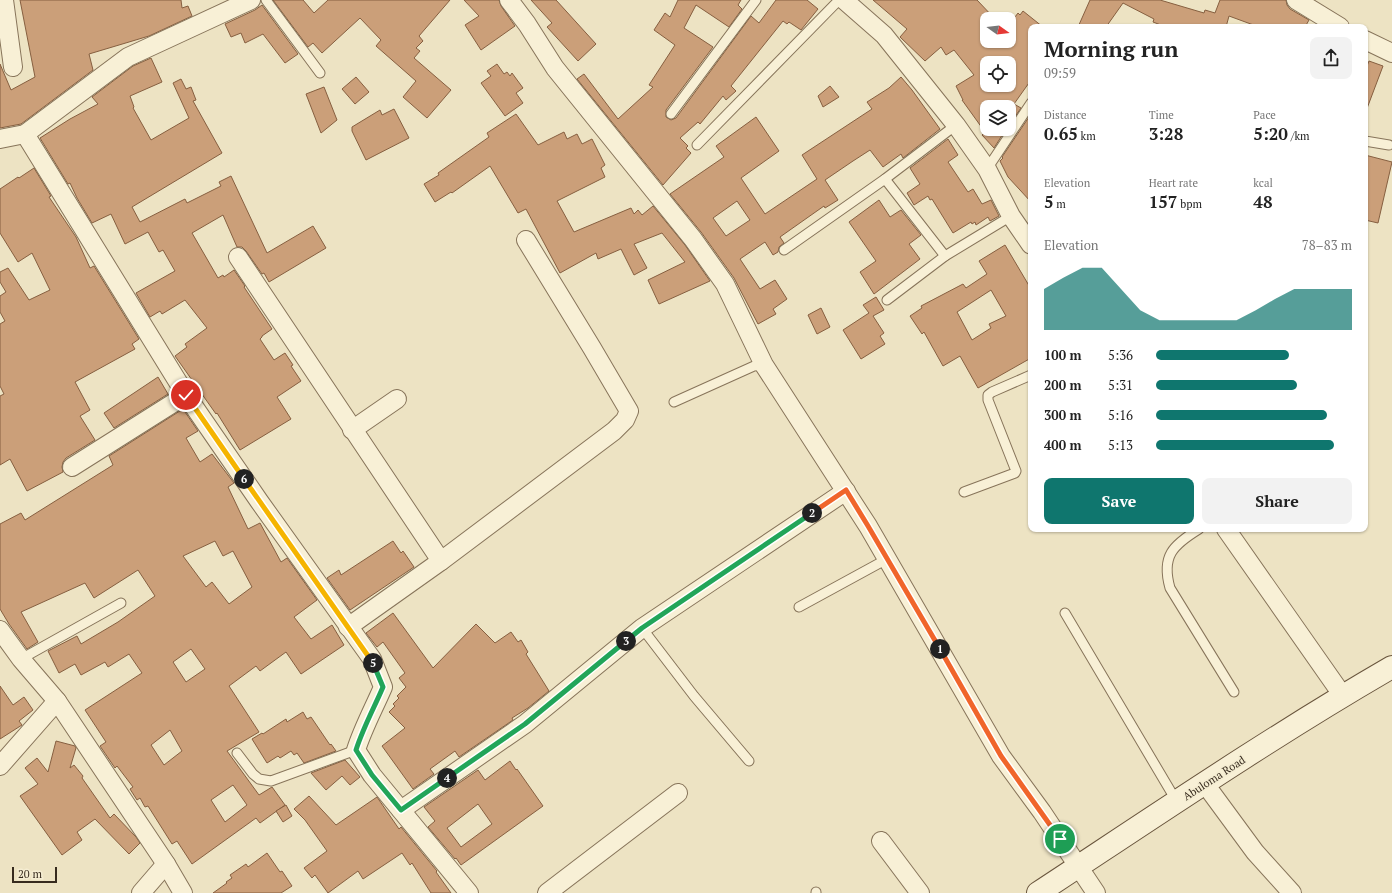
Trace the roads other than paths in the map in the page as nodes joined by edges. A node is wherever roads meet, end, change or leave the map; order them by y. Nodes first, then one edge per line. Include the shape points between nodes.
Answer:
1 (4, 0) edge
2 (251, 0) edge
3 (266, 0) edge
4 (510, 0) edge
5 (756, 0) edge
6 (839, 0) edge
7 (844, 0) edge
8 (1296, 0) edge
9 (1335, 24) edge
10 (1368, 41) edge
11 (1392, 53) edge
12 (13, 67) dead end
13 (320, 73) dead end
14 (1028, 108) edge
15 (671, 114) dead end
16 (956, 125) junction
17 (25, 134) junction
18 (0, 139) edge
19 (1368, 142) edge
20 (697, 145) dead end
21 (1389, 145) dead end
22 (987, 169) junction
23 (885, 179) junction
24 (1011, 216) junction
25 (526, 240) dead end
26 (1028, 241) edge
27 (784, 250) dead end
28 (945, 256) junction
29 (238, 257) dead end
30 (888, 300) dead end
31 (764, 365) junction
32 (1028, 376) edge
33 (186, 395) junction
34 (397, 399) dead end
35 (674, 402) dead end
36 (352, 430) junction
37 (72, 467) dead end
38 (846, 490) junction
39 (964, 492) dead end
40 (1194, 532) edge
41 (1228, 532) edge
42 (887, 559) junction
43 (441, 561) junction
44 (121, 603) dead end
45 (799, 607) dead end
46 (1065, 613) dead end
47 (348, 627) junction
48 (642, 628) junction
49 (0, 630) edge
50 (21, 659) junction
51 (1392, 667) edge
52 (1234, 692) dead end
53 (1343, 696) junction
54 (57, 701) junction
55 (356, 750) junction
56 (237, 753) dead end
57 (750, 761) dead end
58 (0, 766) edge
59 (1205, 784) junction
60 (678, 793) dead end
61 (1177, 802) junction
62 (401, 810) junction
63 (881, 841) dead end
64 (166, 864) junction
65 (1078, 866) junction
66 (141, 893) edge
67 (183, 893) edge
68 (469, 893) edge
69 (547, 893) edge
70 (920, 893) edge
71 (1038, 893) edge
72 (1096, 893) edge
73 (1292, 893) edge

1 - 12 street
2 - 17 street via 128,57
3 - 13 lane
4 - 31 street via 555,68 693,238 725,284
5 - 15 lane
6 - 20 lane
7 - 16 street via 884,35
8 - 9 street
10 - 11 street
14 - 22 lane
16 - 22 street
16 - 23 lane
17 - 18 street
17 - 33 street
19 - 21 lane
22 - 24 street
23 - 27 lane
23 - 28 lane
24 - 26 street
24 - 28 lane
25 - 43 street via 629,411 625,420 614,431
28 - 30 lane
29 - 36 street
31 - 35 lane via 754,366
31 - 38 street
32 - 39 lane via 988,395 1015,473
33 - 37 street
33 - 47 street
34 - 36 street
36 - 43 street
38 - 42 street
38 - 48 street
40 - 52 lane via 1175,547 1167,562 1166,575 1170,588
41 - 53 street
42 - 45 lane
42 - 65 street via 1001,756
43 - 47 street
44 - 50 lane
46 - 61 lane
47 - 55 street via 372,659 383,687
48 - 57 lane via 694,696
48 - 62 street via 525,724
49 - 50 street
50 - 54 street
51 - 53 street, Abuloma Road
53 - 59 street, Abuloma Road
54 - 58 street
54 - 64 street
55 - 56 lane via 271,781 259,779
55 - 62 street via 372,775
59 - 61 street, Abuloma Road
59 - 73 street via 1255,852
60 - 69 street
61 - 65 street, Abuloma Road
62 - 68 street
63 - 70 street
64 - 66 street
64 - 67 street
65 - 71 street, Abuloma Road
65 - 72 street

